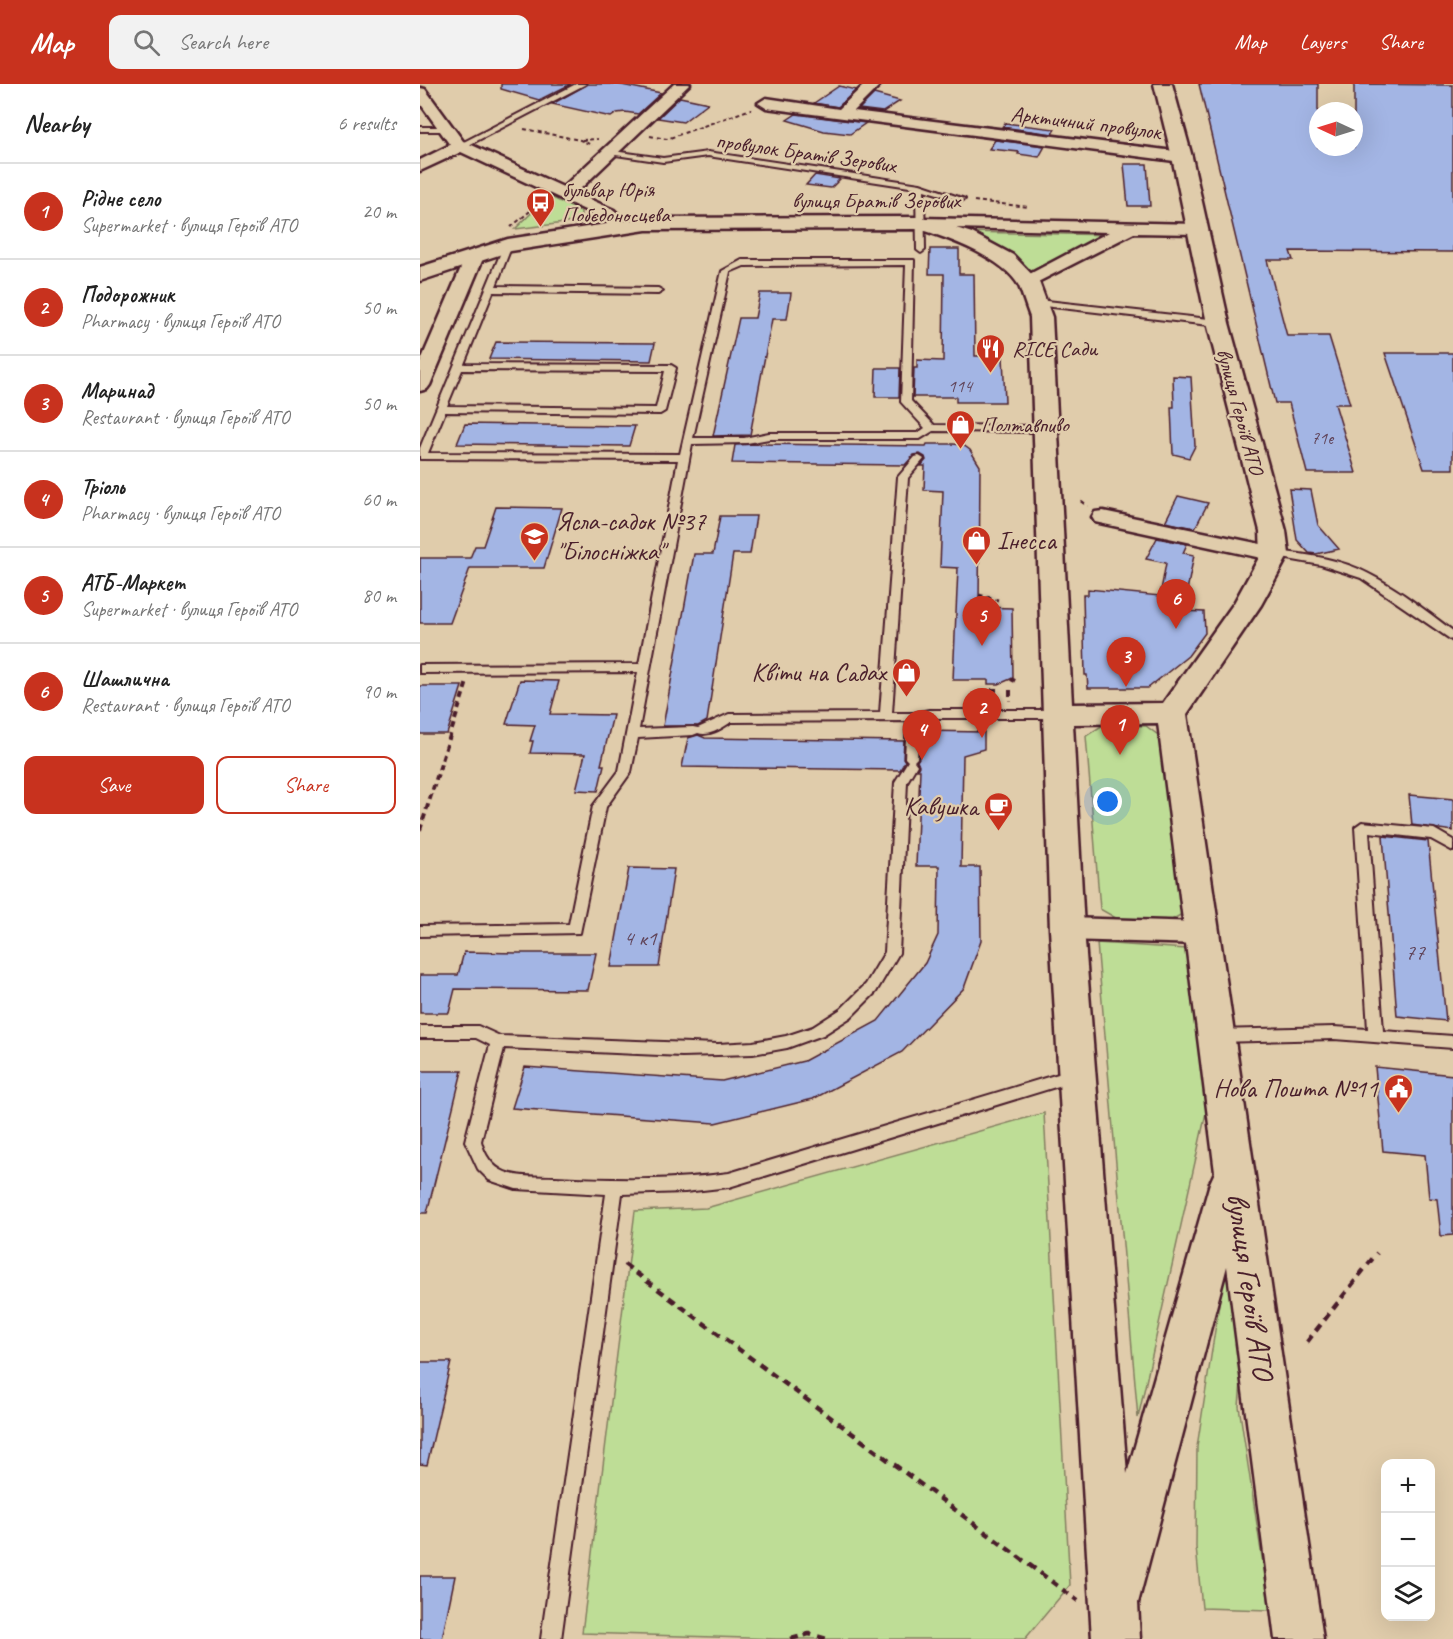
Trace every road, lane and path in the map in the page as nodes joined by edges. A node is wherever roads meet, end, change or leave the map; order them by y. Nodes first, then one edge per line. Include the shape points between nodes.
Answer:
1 (582, 84) edge
2 (683, 84) edge
3 (873, 84) edge
4 (1163, 84) edge
5 (420, 92) edge
6 (766, 103) joint
7 (842, 114) junction
8 (501, 125) junction
9 (420, 129) edge
10 (446, 129) junction
11 (631, 132) junction
12 (460, 146) junction
13 (609, 152) junction
14 (1182, 157) junction
15 (420, 166) edge
16 (920, 186) junction
17 (564, 195) junction
18 (960, 199) dead end
19 (921, 223) junction
20 (622, 228) junction
21 (1131, 228) junction
22 (1197, 229) junction
23 (508, 245) junction
24 (475, 256) junction
25 (911, 262) junction
26 (420, 274) edge
27 (490, 289) junction
28 (658, 291) dead end
29 (1033, 293) junction
30 (1218, 323) junction
31 (459, 367) junction
32 (420, 385) edge
33 (441, 409) junction
34 (931, 428) junction
35 (1046, 429) junction
36 (920, 436) junction
37 (687, 441) junction
38 (421, 456) edge
39 (684, 457) junction
40 (1103, 517) dead end
41 (1275, 554) junction
42 (979, 595) dead end
43 (998, 600) dead end
44 (1453, 637) edge
45 (644, 668) junction
46 (420, 669) edge
47 (471, 669) junction
48 (990, 690) dead end
49 (1000, 690) dead end
50 (1172, 713) junction
51 (1058, 714) junction
52 (886, 716) junction
53 (914, 717) junction
54 (632, 734) junction
55 (420, 830) edge
56 (1453, 846) edge
57 (1067, 929) junction
58 (420, 931) edge
59 (1201, 933) junction
60 (420, 1032) edge
61 (1215, 1036) junction
62 (1376, 1036) junction
63 (498, 1042) junction
64 (1453, 1042) edge
65 (1077, 1075) junction
66 (1234, 1170) junction
67 (615, 1188) junction
68 (606, 1251) junction
69 (1377, 1253) dead end
70 (1307, 1342) dead end
71 (1105, 1616) edge
72 (551, 1639) edge
73 (791, 1639) edge
74 (827, 1639) edge
75 (1299, 1639) edge

1 - 8 lane
2 - 11 street
3 - 7 street
4 - 14 main road, вулиця Героїв АТО
5 - 10 street
6 - 7 street, Арктичний провулок
6 - 11 path via 667,139
7 - 14 street, Арктичний провулок
8 - 12 lane
8 - 13 path via 580,140
9 - 10 lane
10 - 12 street
11 - 13 street
12 - 15 street
12 - 17 street
13 - 16 lane, провулок Братів Зерових via 663,160 708,154
13 - 17 street
14 - 22 main road, вулиця Героїв АТО
16 - 18 lane, провулок Братів Зерових
16 - 19 lane
17 - 20 street via 608,214
19 - 20 main road, вулиця Братів Зерових via 646,224
19 - 21 street, вулиця Братів Зерових
19 - 25 lane via 921,258
19 - 29 main road via 979,243 1005,260
20 - 23 main road, вулиця Братів Зерових
21 - 22 street, вулиця Братів Зерових
21 - 29 street, вулиця Братів Зерових
22 - 30 main road, вулиця Героїв АТО
23 - 24 main road, вулиця Братів Зерових
23 - 27 lane
24 - 26 main road, вулиця Братів Зерових
24 - 32 street
25 - 34 lane via 906,402
25 - 37 lane via 742,263 726,271
27 - 28 lane
27 - 31 lane
29 - 30 lane
29 - 35 main road via 1041,317
30 - 41 main road, вулиця Героїв АТО via 1273,531
31 - 33 lane
31 - 33 lane via 671,368 660,411
33 - 38 lane
34 - 35 lane
34 - 36 lane
35 - 51 main road
36 - 37 lane via 769,436
36 - 52 lane via 919,457 903,477
37 - 39 lane
38 - 39 lane
39 - 45 lane
40 - 41 street
41 - 44 lane via 1363,575
41 - 50 main road via 1247,605
42 - 43 path
45 - 47 lane
45 - 54 lane
46 - 47 lane
47 - 55 path
48 - 49 path
50 - 51 main road
50 - 59 main road, вулиця Героїв АТО
51 - 53 lane
51 - 57 main road
52 - 53 lane
52 - 54 lane via 729,718 698,730
53 - 63 lane via 911,762 901,782 892,953 880,979 861,1002 832,1025 800,1039 723,1052
54 - 58 lane via 625,772 600,806 575,929
56 - 62 lane via 1434,834 1362,827
57 - 59 street
57 - 65 main road
59 - 61 main road, вулиця Героїв АТО
60 - 63 lane via 478,1032
61 - 62 lane
61 - 66 main road, вулиця Героїв АТО
62 - 64 lane
63 - 67 lane via 473,1141 483,1164 496,1176 513,1182
65 - 67 lane via 729,1180
65 - 71 main road
66 - 71 main road
66 - 75 main road, вулиця Героїв АТО
67 - 68 lane
68 - 71 path
68 - 72 lane
69 - 70 path
73 - 74 path via 805,1633

